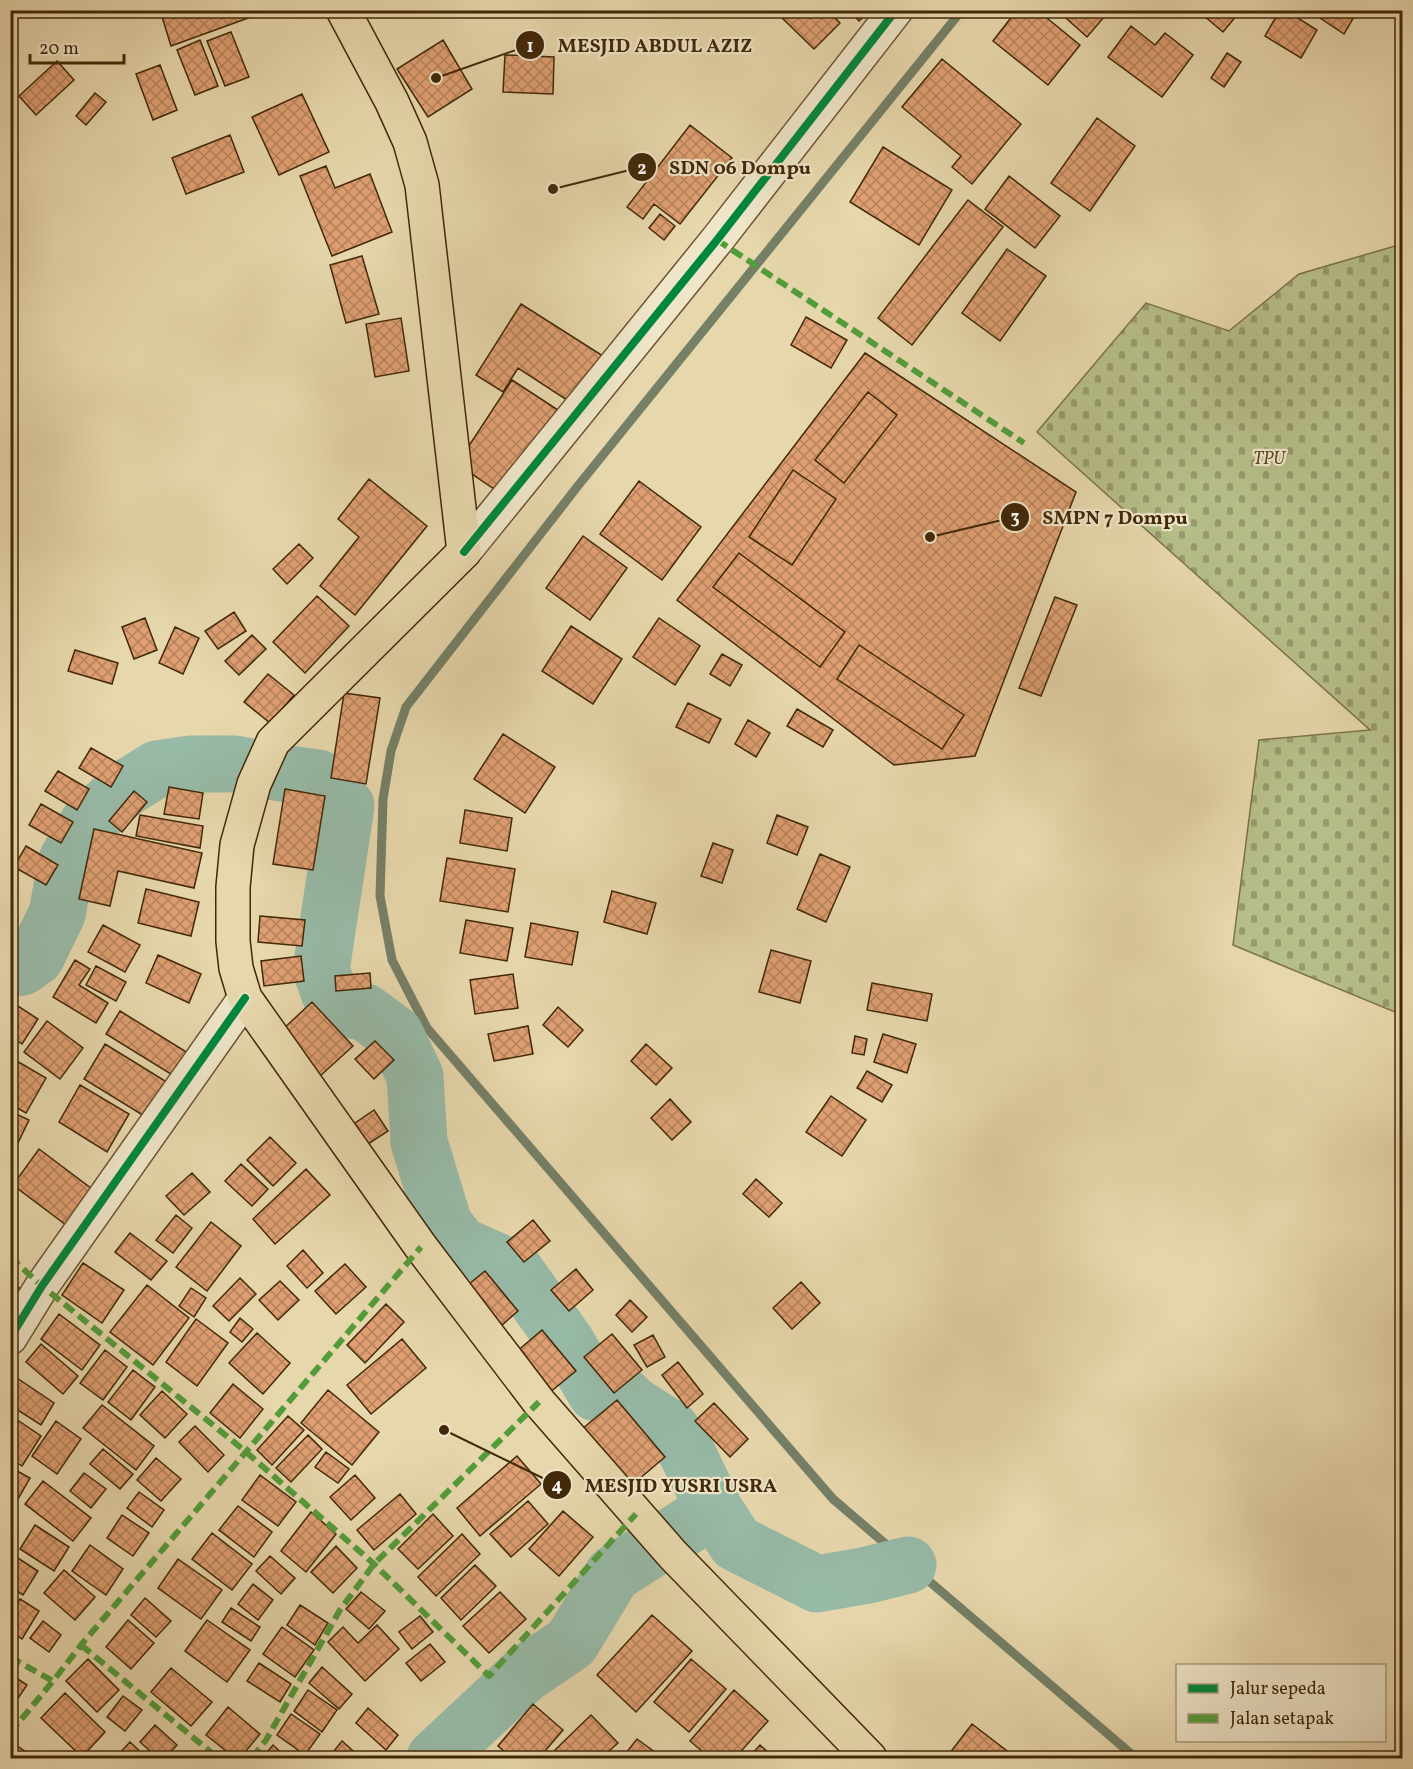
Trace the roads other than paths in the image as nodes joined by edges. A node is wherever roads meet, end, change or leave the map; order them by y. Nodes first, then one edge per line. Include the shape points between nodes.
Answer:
1 (344, 10) edge
2 (896, 10) edge
3 (464, 552) junction
4 (245, 998) junction
5 (10, 1338) edge
6 (870, 1758) edge

1 - 3 main road via 410,142 422,184
2 - 3 street via 717,240
3 - 4 main road via 273,742 254,784 237,845 233,941
4 - 5 street via 42,1286
4 - 6 main road via 421,1247 539,1402 663,1544

